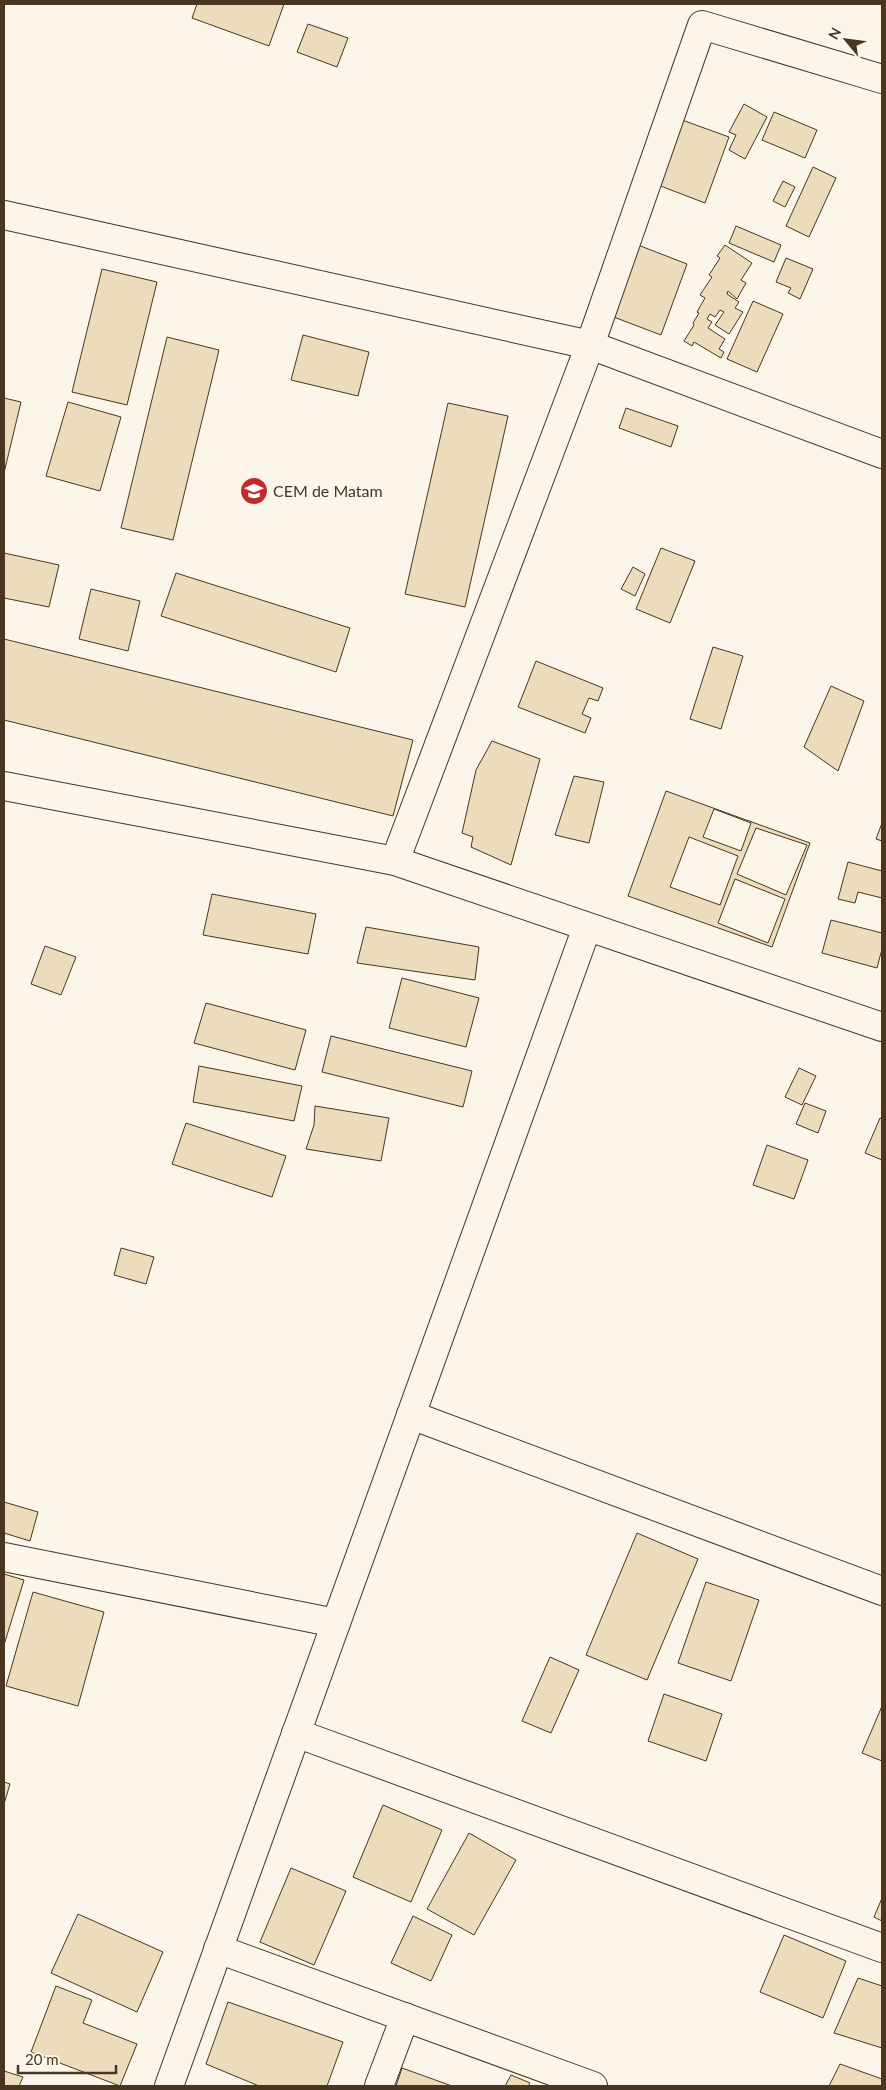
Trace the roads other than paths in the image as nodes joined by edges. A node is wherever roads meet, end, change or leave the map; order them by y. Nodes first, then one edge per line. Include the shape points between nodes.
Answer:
1 (882, 79) edge
2 (4, 215) edge
3 (590, 345) junction
4 (882, 454) edge
5 (4, 786) edge
6 (395, 861) junction
7 (587, 927) junction
8 (882, 1027) edge
9 (411, 1415) junction
10 (4, 1557) edge
11 (882, 1590) edge
12 (336, 1623) junction
13 (296, 1733) junction
14 (882, 1948) edge
15 (218, 1949) junction
16 (405, 2017) junction
17 (168, 2086) edge
18 (379, 2086) edge
19 (593, 2086) edge

1 - 3 street via 702,25
2 - 3 street
3 - 4 street
3 - 6 street
5 - 6 street
6 - 7 street
7 - 8 street
7 - 9 street
9 - 11 street
9 - 12 street
10 - 12 street
12 - 13 street
13 - 14 street
13 - 15 street
15 - 16 street
15 - 17 street
16 - 18 street
16 - 19 street

